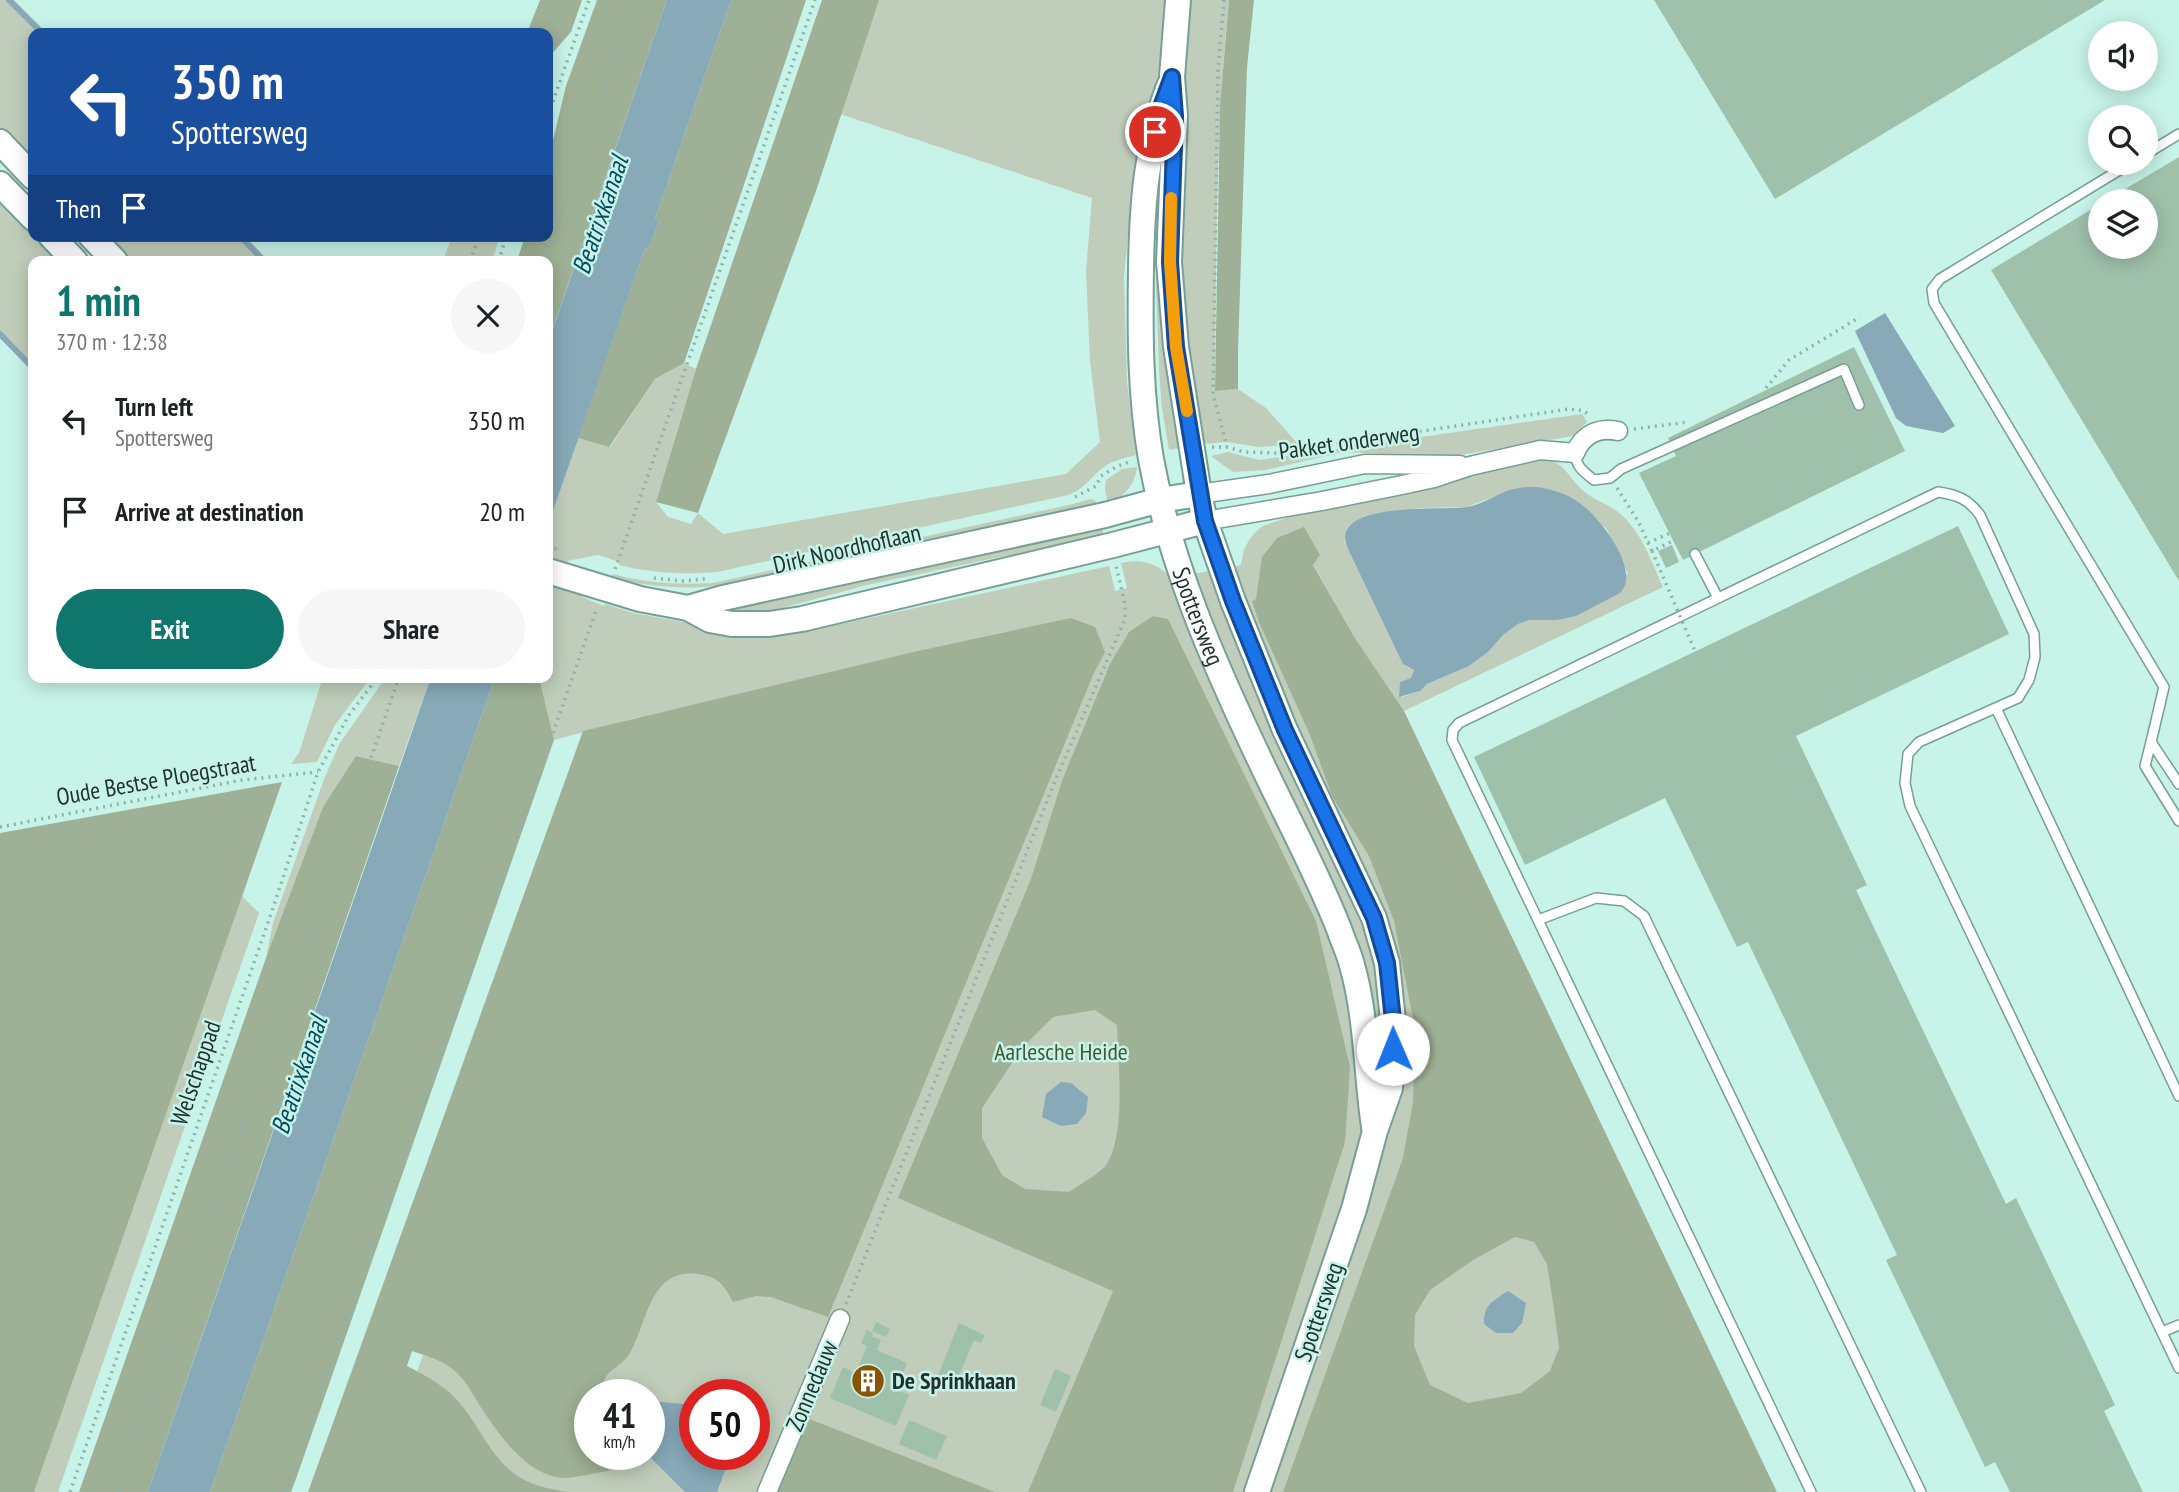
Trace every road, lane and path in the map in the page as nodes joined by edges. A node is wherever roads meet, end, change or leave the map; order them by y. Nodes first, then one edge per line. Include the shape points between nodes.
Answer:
1 (561, 0) edge
2 (589, 0) edge
3 (636, 0) edge
4 (815, 0) edge
5 (1178, 0) edge
6 (1224, 0) edge
7 (553, 30) edge
8 (1172, 77) junction
9 (553, 101) edge
10 (2179, 134) edge
11 (0, 142) edge
12 (2158, 147) edge
13 (28, 172) edge
14 (2111, 175) edge
15 (0, 184) edge
16 (28, 213) edge
17 (553, 238) edge
18 (57, 242) edge
19 (97, 242) edge
20 (70, 256) edge
21 (110, 256) edge
22 (1860, 317) dead end
23 (1756, 393) dead end
24 (1859, 405) dead end
25 (1699, 420) dead end
26 (1612, 430) junction
27 (1227, 447) junction
28 (1193, 450) junction
29 (1575, 453) junction
30 (1151, 459) junction
31 (1470, 466) junction
32 (1610, 478) junction
33 (1199, 494) junction
34 (1066, 500) dead end
35 (1160, 500) junction
36 (1205, 521) junction
37 (1167, 530) junction
38 (1670, 533) dead end
39 (1673, 541) dead end
40 (1648, 543) junction
41 (1652, 551) junction
42 (1695, 554) dead end
43 (553, 572) edge
44 (604, 577) junction
45 (716, 577) dead end
46 (654, 578) dead end
47 (1718, 598) junction
48 (688, 608) junction
49 (1125, 619) dead end
50 (1695, 651) dead end
51 (373, 683) edge
52 (397, 683) edge
53 (1996, 708) junction
54 (2151, 742) junction
55 (318, 772) junction
56 (2179, 784) edge
57 (2179, 821) edge
58 (0, 827) edge
59 (1538, 920) junction
60 (2179, 1096) edge
61 (1375, 1131) junction
62 (840, 1319) joint
63 (2179, 1325) edge
64 (2162, 1332) junction
65 (2179, 1368) edge
66 (69, 1492) edge
67 (117, 1492) edge
68 (285, 1492) edge
69 (767, 1492) edge
70 (1257, 1492) edge
71 (1811, 1492) edge
72 (1921, 1492) edge

1 - 7 path
2 - 9 path
3 - 17 path
4 - 44 path
5 - 8 main road, Spottersweg
6 - 27 path via 1218,69 1213,394
8 - 28 main road, Spottersweg via 1170,262 1176,347
8 - 30 main road, Spottersweg via 1159,112 1142,214 1139,341
10 - 12 lane
11 - 13 main road
14 - 54 lane via 1940,279 1932,289 1934,303 2164,687
15 - 16 main road
18 - 20 main road
19 - 21 main road
22 - 23 path via 1789,360 1768,387
24 - 32 lane via 1844,369 1621,469
25 - 26 path
26 - 27 path, Pakket onderweg via 1584,411 1569,409 1276,453
26 - 29 street via 1588,436
27 - 28 path, Pakket onderweg
28 - 33 main road, Spottersweg
29 - 31 street, Pakket onderweg via 1540,450
29 - 32 lane via 1576,463 1594,480
30 - 34 path via 1116,467 1101,476 1096,486
30 - 35 main road, Spottersweg
31 - 33 street, Pakket onderweg via 1365,464
31 - 36 street, Pakket onderweg via 1413,483
32 - 40 path
33 - 35 main road, Dirk Noordhoflaan
33 - 36 main road, Spottersweg
35 - 37 main road, Spottersweg
35 - 48 main road, Dirk Noordhoflaan
36 - 37 main road, Dirk Noordhoflaan
36 - 61 main road, Spottersweg via 1285,730 1374,918 1387,963 1394,1030 1390,1088
37 - 48 main road, Dirk Noordhoflaan via 802,619 732,624 710,620
37 - 61 main road, Spottersweg via 1197,620 1327,897 1352,964 1364,1021
38 - 40 path
39 - 41 path
40 - 41 path
41 - 50 path, bridge
42 - 47 lane
43 - 44 main road, Dirk Noordhoflaan
44 - 48 main road, Dirk Noordhoflaan via 640,599
44 - 68 path
45 - 46 path
47 - 53 lane via 1938,492 1956,494 1971,502 1980,515 2034,634 2029,680 2018,698
47 - 59 lane via 1459,723 1453,730 1452,740
49 - 62 path via 1055,780
51 - 55 path, Welschappad via 349,715
52 - 67 path
53 - 60 lane
53 - 64 lane via 1919,742 1908,754 1905,783 1910,806
54 - 56 lane
54 - 57 lane via 2145,766
55 - 58 path, Oude Bestse Ploegstraat via 242,780
55 - 66 path, Welschappad
59 - 71 lane
59 - 72 lane via 1596,898 1624,901 1644,916
61 - 70 main road, Spottersweg via 1354,1209
62 - 69 street, Zonnedauw
63 - 64 lane
64 - 65 lane

